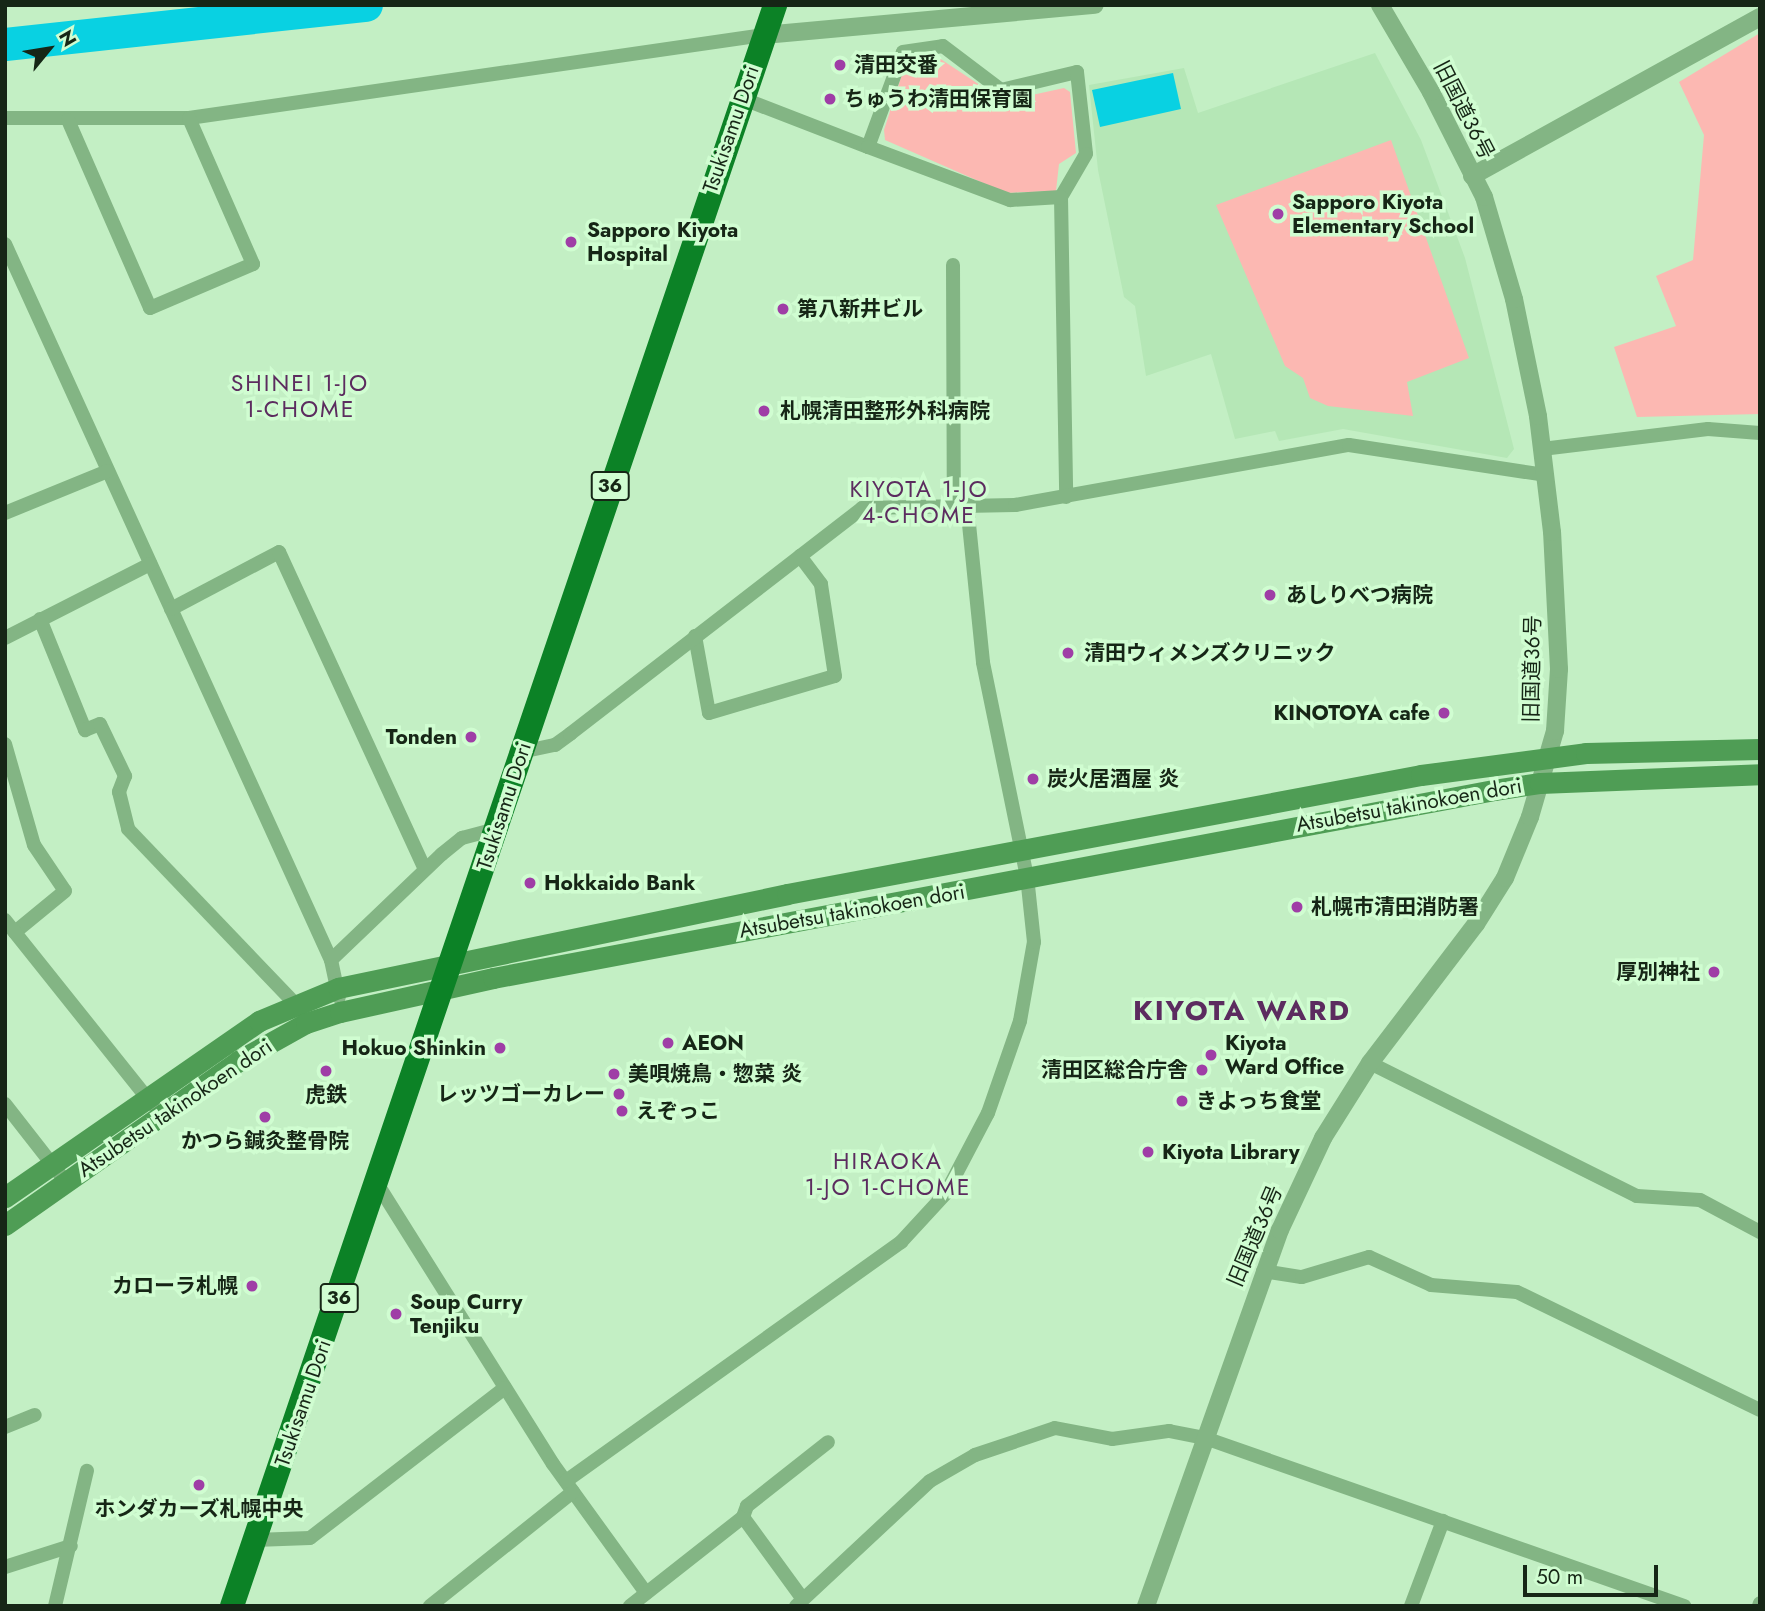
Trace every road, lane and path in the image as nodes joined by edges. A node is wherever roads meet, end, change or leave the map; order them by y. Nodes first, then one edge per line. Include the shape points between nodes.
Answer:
1 (1095, 5) edge
2 (1380, 5) edge
3 (774, 7) edge
4 (1760, 16) edge
5 (764, 35) junction
6 (741, 98) junction
7 (5, 118) edge
8 (189, 118) junction
9 (68, 120) junction
10 (868, 147) junction
11 (1472, 176) junction
12 (1061, 197) junction
13 (5, 244) edge
14 (953, 265) dead end
15 (1760, 433) edge
16 (1542, 449) junction
17 (108, 471) junction
18 (1545, 475) junction
19 (1066, 497) junction
20 (960, 505) junction
21 (6, 511) edge
22 (800, 556) junction
23 (150, 564) junction
24 (171, 609) junction
25 (40, 619) junction
26 (695, 636) junction
27 (5, 638) edge
28 (5, 744) edge
29 (1760, 748) edge
30 (521, 752) junction
31 (1548, 757) junction
32 (1760, 775) edge
33 (1540, 783) junction
34 (496, 829) junction
35 (1021, 852) junction
36 (425, 869) junction
37 (1027, 877) junction
38 (762, 900) junction
39 (5, 920) edge
40 (768, 926) junction
41 (15, 932) junction
42 (331, 960) junction
43 (452, 965) junction
44 (338, 988) junction
45 (443, 989) junction
46 (295, 1004) junction
47 (340, 1012) junction
48 (1370, 1063) junction
49 (147, 1098) junction
50 (5, 1104) edge
51 (161, 1117) junction
52 (52, 1163) junction
53 (66, 1182) junction
54 (378, 1185) junction
55 (5, 1197) edge
56 (5, 1225) edge
57 (1760, 1233) edge
58 (1263, 1271) junction
59 (505, 1388) junction
60 (1760, 1410) edge
61 (36, 1415) dead end
62 (5, 1427) edge
63 (1205, 1438) junction
64 (828, 1443) dead end
65 (87, 1471) dead end
66 (570, 1486) junction
67 (743, 1517) junction
68 (1443, 1521) junction
69 (255, 1540) junction
70 (71, 1546) junction
71 (5, 1567) edge
72 (646, 1593) junction
73 (799, 1602) edge
74 (236, 1604) edge
75 (55, 1606) edge
76 (430, 1606) edge
77 (630, 1606) edge
78 (1146, 1606) edge
79 (1411, 1606) edge
80 (1684, 1606) edge

1 - 5 street
2 - 11 street, 旧国道36号 via 1431,92
3 - 5 highway, Tsukisamu Dori / 36
4 - 11 street
5 - 6 highway, Tsukisamu Dori / 36
5 - 8 street
6 - 10 street
6 - 30 highway, Tsukisamu Dori / 36
7 - 9 street
8 - 9 street
8 - 9 street via 253,264 150,308
10 - 12 street via 1010,200
10 - 12 street via 903,52 943,46 1001,90 1077,72 1086,154
11 - 16 street, 旧国道36号 via 1484,197 1514,299
12 - 19 street
13 - 17 street
14 - 20 street
15 - 16 street via 1708,429
16 - 18 street, 旧国道36号
17 - 21 street
17 - 23 street
18 - 19 street via 1349,445
18 - 31 street, 旧国道36号 via 1559,669
19 - 20 street
20 - 22 street via 862,508
20 - 35 street via 983,662
22 - 26 street
22 - 26 street via 821,584 835,676 709,713
23 - 24 street
23 - 25 street
24 - 36 street via 279,552
24 - 42 street
25 - 27 street
25 - 46 street via 85,730 100,724 125,776 119,792 128,829
26 - 30 street via 555,745
28 - 41 street via 34,845 65,891
29 - 31 main road, Atsubetsu takinokoen dori
30 - 34 highway, Tsukisamu Dori / 36
31 - 33 street, 旧国道36号
31 - 35 main road, Atsubetsu takinokoen dori via 1422,775
32 - 33 main road, Atsubetsu takinokoen dori
33 - 37 main road, Atsubetsu takinokoen dori
33 - 48 street, 旧国道36号 via 1530,817 1491,902
34 - 36 street via 462,838
34 - 43 highway, Tsukisamu Dori / 36
35 - 37 street
35 - 38 main road, Atsubetsu takinokoen dori
36 - 42 street
37 - 40 main road, Atsubetsu takinokoen dori
37 - 66 street via 1034,942 1020,1021 988,1113 946,1193 869,1267
38 - 40 main road
38 - 43 main road, Atsubetsu takinokoen dori
39 - 41 street
40 - 45 main road, Atsubetsu takinokoen dori
41 - 49 street
42 - 44 street
43 - 44 main road, Atsubetsu takinokoen dori
43 - 45 highway, Tsukisamu Dori / 36
44 - 46 main road, Atsubetsu takinokoen dori
44 - 47 street
45 - 47 main road, Atsubetsu takinokoen dori
45 - 54 highway, Tsukisamu Dori / 36
46 - 49 main road, Atsubetsu takinokoen dori via 220,1045
47 - 51 main road, Atsubetsu takinokoen dori via 267,1043
48 - 57 street via 1637,1196 1700,1200
48 - 58 street, 旧国道36号 via 1323,1138
49 - 51 street
49 - 52 main road, Atsubetsu takinokoen dori
50 - 52 street
51 - 53 main road, Atsubetsu takinokoen dori
52 - 53 street
52 - 55 main road, Atsubetsu takinokoen dori
53 - 56 main road, Atsubetsu takinokoen dori
54 - 59 street
54 - 69 highway, Tsukisamu Dori / 36
58 - 60 street via 1301,1277 1369,1257 1430,1284 1517,1292
58 - 63 street, 旧国道36号
59 - 66 street
59 - 69 street via 310,1538
61 - 62 street
63 - 68 street
63 - 73 street via 1169,1432 1112,1439 1055,1428 975,1455 930,1481
63 - 78 street, 旧国道36号
64 - 67 street via 747,1506
65 - 70 street
66 - 72 street
66 - 76 street
67 - 72 street
67 - 73 street
68 - 79 street
68 - 80 street
69 - 74 highway, Tsukisamu Dori / 36
70 - 71 street
70 - 75 street
72 - 77 street

